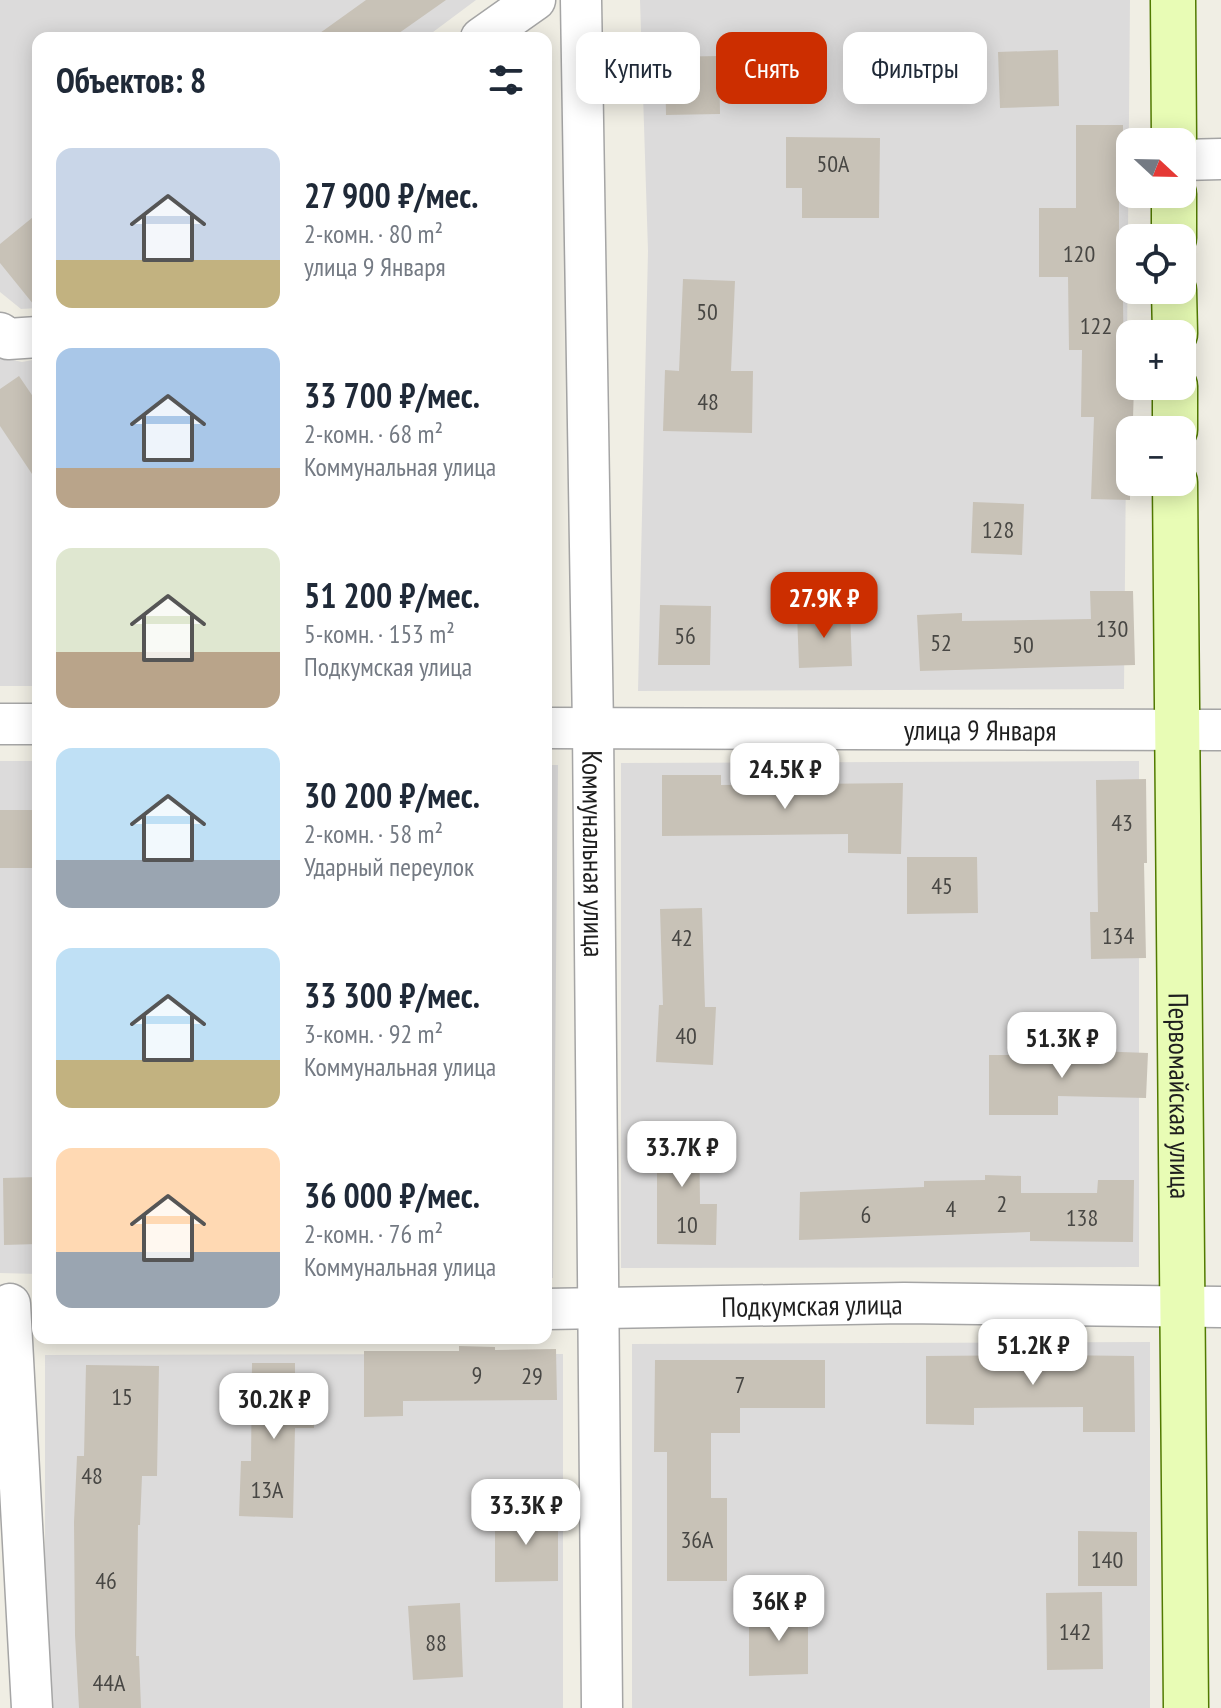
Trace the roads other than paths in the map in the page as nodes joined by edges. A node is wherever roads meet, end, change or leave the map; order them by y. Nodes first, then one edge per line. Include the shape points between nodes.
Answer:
1 (535, 0) edge
2 (581, 0) edge
3 (1173, 0) edge
4 (490, 32) edge
5 (1174, 128) edge
6 (1221, 159) edge
7 (1196, 160) edge
8 (0, 333) edge
9 (32, 337) edge
10 (1175, 496) edge
11 (0, 724) edge
12 (32, 724) edge
13 (552, 728) edge
14 (593, 728) junction
15 (1221, 730) edge
16 (1176, 731) junction
17 (16, 1304) edge
18 (1202, 1308) edge
19 (552, 1309) edge
20 (599, 1309) junction
21 (32, 1708) edge
22 (602, 1708) edge
23 (1186, 1708) edge

1 - 4 street
2 - 14 street, Коммунальная улица
3 - 5 main road
6 - 7 street
8 - 9 street via 8,339
10 - 16 main road, Первомайская улица
11 - 12 street
13 - 14 street, улица 9 Января
14 - 16 street, улица 9 Января
14 - 20 street, Коммунальная улица
15 - 16 street, улица 9 Января
16 - 18 main road, Первомайская улица
17 - 21 street
18 - 20 street, Подкумская улица via 904,1303
18 - 23 main road, Первомайская улица
19 - 20 street, Подкумская улица
20 - 22 street, Коммунальная улица

